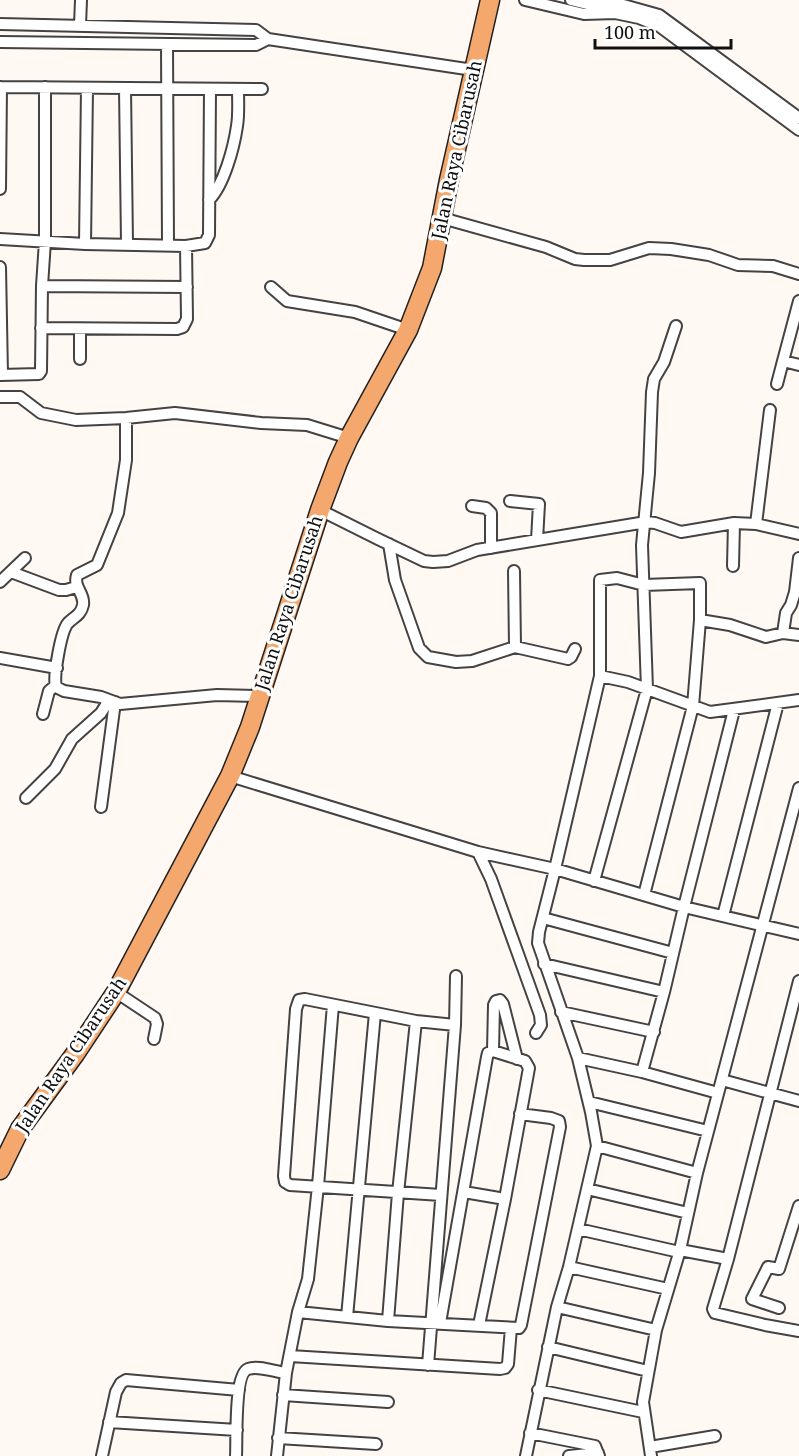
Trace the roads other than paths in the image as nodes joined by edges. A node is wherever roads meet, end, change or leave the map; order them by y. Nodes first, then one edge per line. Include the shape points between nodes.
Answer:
1 (81, 0) edge
2 (490, 0) edge
3 (525, 0) edge
4 (571, 0) edge
5 (539, 2) edge
6 (0, 24) edge
7 (80, 25) junction
8 (268, 39) junction
9 (0, 42) edge
10 (167, 44) junction
11 (473, 70) junction
12 (0, 87) edge
13 (45, 87) junction
14 (87, 88) junction
15 (125, 88) junction
16 (166, 88) junction
17 (238, 89) junction
18 (262, 89) dead end
19 (210, 90) junction
20 (799, 118) edge
21 (799, 130) edge
22 (0, 189) edge
23 (209, 200) junction
24 (442, 218) junction
25 (0, 239) edge
26 (45, 241) junction
27 (86, 244) junction
28 (127, 244) junction
29 (168, 246) junction
30 (186, 246) junction
31 (0, 267) edge
32 (799, 274) edge
33 (42, 286) junction
34 (187, 287) junction
35 (271, 287) dead end
36 (799, 301) edge
37 (676, 326) dead end
38 (41, 328) junction
39 (80, 329) junction
40 (408, 330) junction
41 (80, 359) dead end
42 (783, 362) junction
43 (799, 366) edge
44 (1, 375) edge
45 (777, 384) dead end
46 (0, 397) edge
47 (770, 410) dead end
48 (126, 418) junction
49 (349, 438) junction
50 (510, 501) dead end
51 (472, 506) dead end
52 (320, 510) junction
53 (646, 522) junction
54 (734, 523) junction
55 (756, 524) junction
56 (799, 534) edge
57 (537, 540) junction
58 (384, 542) junction
59 (491, 548) junction
60 (25, 558) dead end
61 (799, 558) edge
62 (733, 566) dead end
63 (514, 571) dead end
64 (11, 572) junction
65 (0, 582) edge
66 (644, 585) junction
67 (76, 587) junction
68 (700, 620) junction
69 (783, 633) junction
70 (799, 635) edge
71 (515, 647) junction
72 (575, 649) dead end
73 (0, 658) edge
74 (57, 668) junction
75 (600, 676) junction
76 (56, 685) junction
77 (647, 689) junction
78 (259, 696) junction
79 (799, 700) edge
80 (112, 701) junction
81 (778, 703) junction
82 (693, 706) junction
83 (734, 710) junction
84 (43, 714) dead end
85 (230, 776) junction
86 (799, 788) edge
87 (26, 798) dead end
88 (101, 807) dead end
89 (795, 816) edge
90 (479, 852) junction
91 (555, 869) junction
92 (594, 881) junction
93 (644, 895) junction
94 (684, 907) junction
95 (723, 916) junction
96 (543, 918) junction
97 (763, 926) junction
98 (799, 934) edge
99 (673, 953) junction
100 (544, 964) junction
101 (456, 976) dead end
102 (799, 981) edge
103 (116, 992) junction
104 (664, 992) junction
105 (333, 1005) junction
106 (561, 1012) junction
107 (375, 1013) junction
108 (416, 1021) junction
109 (455, 1025) junction
110 (654, 1032) junction
111 (536, 1033) dead end
112 (154, 1039) dead end
113 (493, 1051) junction
114 (578, 1058) junction
115 (517, 1059) junction
116 (642, 1072) junction
117 (722, 1080) junction
118 (718, 1093) junction
119 (770, 1095) junction
120 (799, 1101) edge
121 (589, 1102) junction
122 (520, 1114) junction
123 (708, 1131) junction
124 (597, 1146) junction
125 (0, 1170) edge
126 (697, 1173) junction
127 (318, 1186) junction
128 (587, 1189) junction
129 (359, 1190) junction
130 (464, 1192) junction
131 (398, 1193) junction
132 (441, 1195) junction
133 (506, 1199) junction
134 (799, 1206) edge
135 (688, 1213) junction
136 (578, 1229) junction
137 (680, 1250) junction
138 (728, 1259) junction
139 (568, 1267) junction
140 (668, 1289) junction
141 (557, 1307) junction
142 (779, 1308) dead end
143 (298, 1312) junction
144 (346, 1317) junction
145 (388, 1321) junction
146 (435, 1323) junction
147 (479, 1325) junction
148 (511, 1328) junction
149 (656, 1330) junction
150 (799, 1331) edge
151 (549, 1347) junction
152 (290, 1356) junction
153 (428, 1365) junction
154 (648, 1371) junction
155 (286, 1373) junction
156 (238, 1390) junction
157 (538, 1390) junction
158 (283, 1395) junction
159 (388, 1402) dead end
160 (643, 1412) junction
161 (109, 1422) junction
162 (237, 1430) junction
163 (530, 1433) junction
164 (715, 1436) dead end
165 (278, 1438) junction
166 (376, 1444) dead end
167 (650, 1452) edge
168 (598, 1454) edge
169 (102, 1456) edge
170 (236, 1456) edge
171 (277, 1456) edge
172 (527, 1456) edge
173 (569, 1456) edge

1 - 7 street
2 - 11 main road, Jalan Raya Cibarusah
3 - 5 street
4 - 20 street via 616,3 659,15
5 - 21 street via 584,14 615,13 647,20
6 - 7 street
7 - 8 street via 256,30
8 - 10 street via 256,45
8 - 11 street
9 - 10 street
10 - 16 street
11 - 24 main road, Jalan Raya Cibarusah
12 - 13 street
12 - 22 street
13 - 14 street
13 - 26 street
14 - 15 street
14 - 27 street
15 - 16 street
15 - 28 street
16 - 19 street
16 - 29 street
17 - 18 street
17 - 19 street
17 - 23 street via 232,147 221,182
19 - 23 street
23 - 30 street via 208,240
24 - 32 street via 584,261 610,260 649,248 670,249
24 - 40 main road, Jalan Raya Cibarusah via 432,268
25 - 26 street
26 - 27 street
26 - 33 street
27 - 28 street
28 - 29 street
29 - 30 street
30 - 34 street
31 - 44 street
33 - 34 street
33 - 38 street
34 - 39 street via 187,319 183,327
35 - 40 street via 287,301 355,312
36 - 42 street
37 - 53 street via 654,379
38 - 39 street
38 - 44 street via 40,373
39 - 41 street
40 - 49 main road, Jalan Raya Cibarusah
42 - 43 street
42 - 45 street
46 - 48 street via 21,397 40,413 60,418
47 - 55 street
48 - 49 street via 175,413 307,425
48 - 67 street via 126,460 118,513 97,565 77,575
49 - 52 main road, Jalan Raya Cibarusah
50 - 57 street via 539,504
51 - 59 street via 491,513
52 - 58 street
52 - 78 main road, Jalan Raya Cibarusah
53 - 54 street via 681,532
53 - 57 street
53 - 66 street via 642,545
54 - 55 street
54 - 62 street
55 - 56 street
57 - 59 street
58 - 59 street via 433,562
58 - 71 street via 418,648 428,657 472,661
60 - 64 street
61 - 69 street via 795,592
63 - 71 street
64 - 65 street
64 - 67 street via 59,590
66 - 68 street via 700,583
66 - 75 street via 600,580
66 - 77 street
67 - 74 street via 84,602 66,628
68 - 69 street via 766,637
68 - 82 street
69 - 70 street
71 - 72 street via 563,659 571,657
73 - 74 street
74 - 76 street
75 - 77 street
75 - 91 street
76 - 80 street via 64,692
76 - 84 street via 49,691
77 - 82 street
77 - 92 street
78 - 80 street via 217,695 120,704
78 - 85 main road, Jalan Raya Cibarusah
79 - 81 street
80 - 87 street via 72,739 55,769
80 - 88 street
81 - 83 street
81 - 95 street
82 - 83 street via 715,713
82 - 93 street
83 - 94 street
85 - 90 street
85 - 103 main road, Jalan Raya Cibarusah
86 - 89 street
89 - 97 street
90 - 91 street
90 - 111 street via 540,1015 541,1025
91 - 92 street
91 - 96 street
92 - 93 street
93 - 94 street
94 - 95 street
94 - 99 street
95 - 97 street
96 - 99 street
96 - 100 street via 538,944
97 - 98 street
97 - 117 street
99 - 104 street
100 - 104 street
100 - 106 street
101 - 109 street
102 - 119 street
103 - 112 street via 157,1020
103 - 125 main road, Jalan Raya Cibarusah via 20,1130
104 - 110 street
105 - 107 street
105 - 127 street
105 - 127 street via 305,999 299,1000 296,1009 284,1176 287,1184
106 - 110 street
106 - 114 street
107 - 108 street
107 - 129 street
108 - 109 street
108 - 131 street
109 - 132 street
110 - 116 street
113 - 115 street
113 - 115 street via 494,1005 500,1000
113 - 130 street via 487,1057
114 - 116 street
114 - 121 street
115 - 122 street via 529,1068
116 - 118 street
117 - 118 street
117 - 119 street
118 - 123 street
119 - 120 street
119 - 138 street
121 - 123 street
121 - 124 street
122 - 133 street
122 - 148 street via 551,1118 559,1121 560,1127 521,1325
123 - 126 street
124 - 126 street
124 - 128 street
126 - 135 street
127 - 129 street
127 - 143 street via 308,1279
128 - 135 street
128 - 136 street
129 - 131 street
129 - 144 street
130 - 133 street
130 - 146 street
131 - 132 street
131 - 145 street
132 - 146 street
133 - 147 street
134 - 142 street via 779,1269 768,1267 752,1299
135 - 137 street
136 - 137 street
136 - 139 street
137 - 138 street
137 - 140 street
138 - 150 street via 713,1306 715,1313
139 - 140 street
139 - 141 street
140 - 149 street
141 - 149 street
141 - 151 street
143 - 144 street
143 - 152 street
144 - 145 street
145 - 146 street
146 - 147 street
146 - 153 street
147 - 148 street
148 - 153 street via 505,1368
149 - 154 street
151 - 154 street
151 - 157 street
152 - 153 street
152 - 155 street
154 - 160 street
155 - 156 street via 246,1369
155 - 158 street
156 - 161 street via 126,1380 118,1387
156 - 162 street
157 - 160 street
157 - 163 street
158 - 159 street
158 - 165 street
160 - 167 street
161 - 162 street
161 - 169 street
162 - 170 street
163 - 168 street via 589,1444 595,1446
163 - 172 street
164 - 167 street
165 - 166 street
165 - 171 street
168 - 173 street

